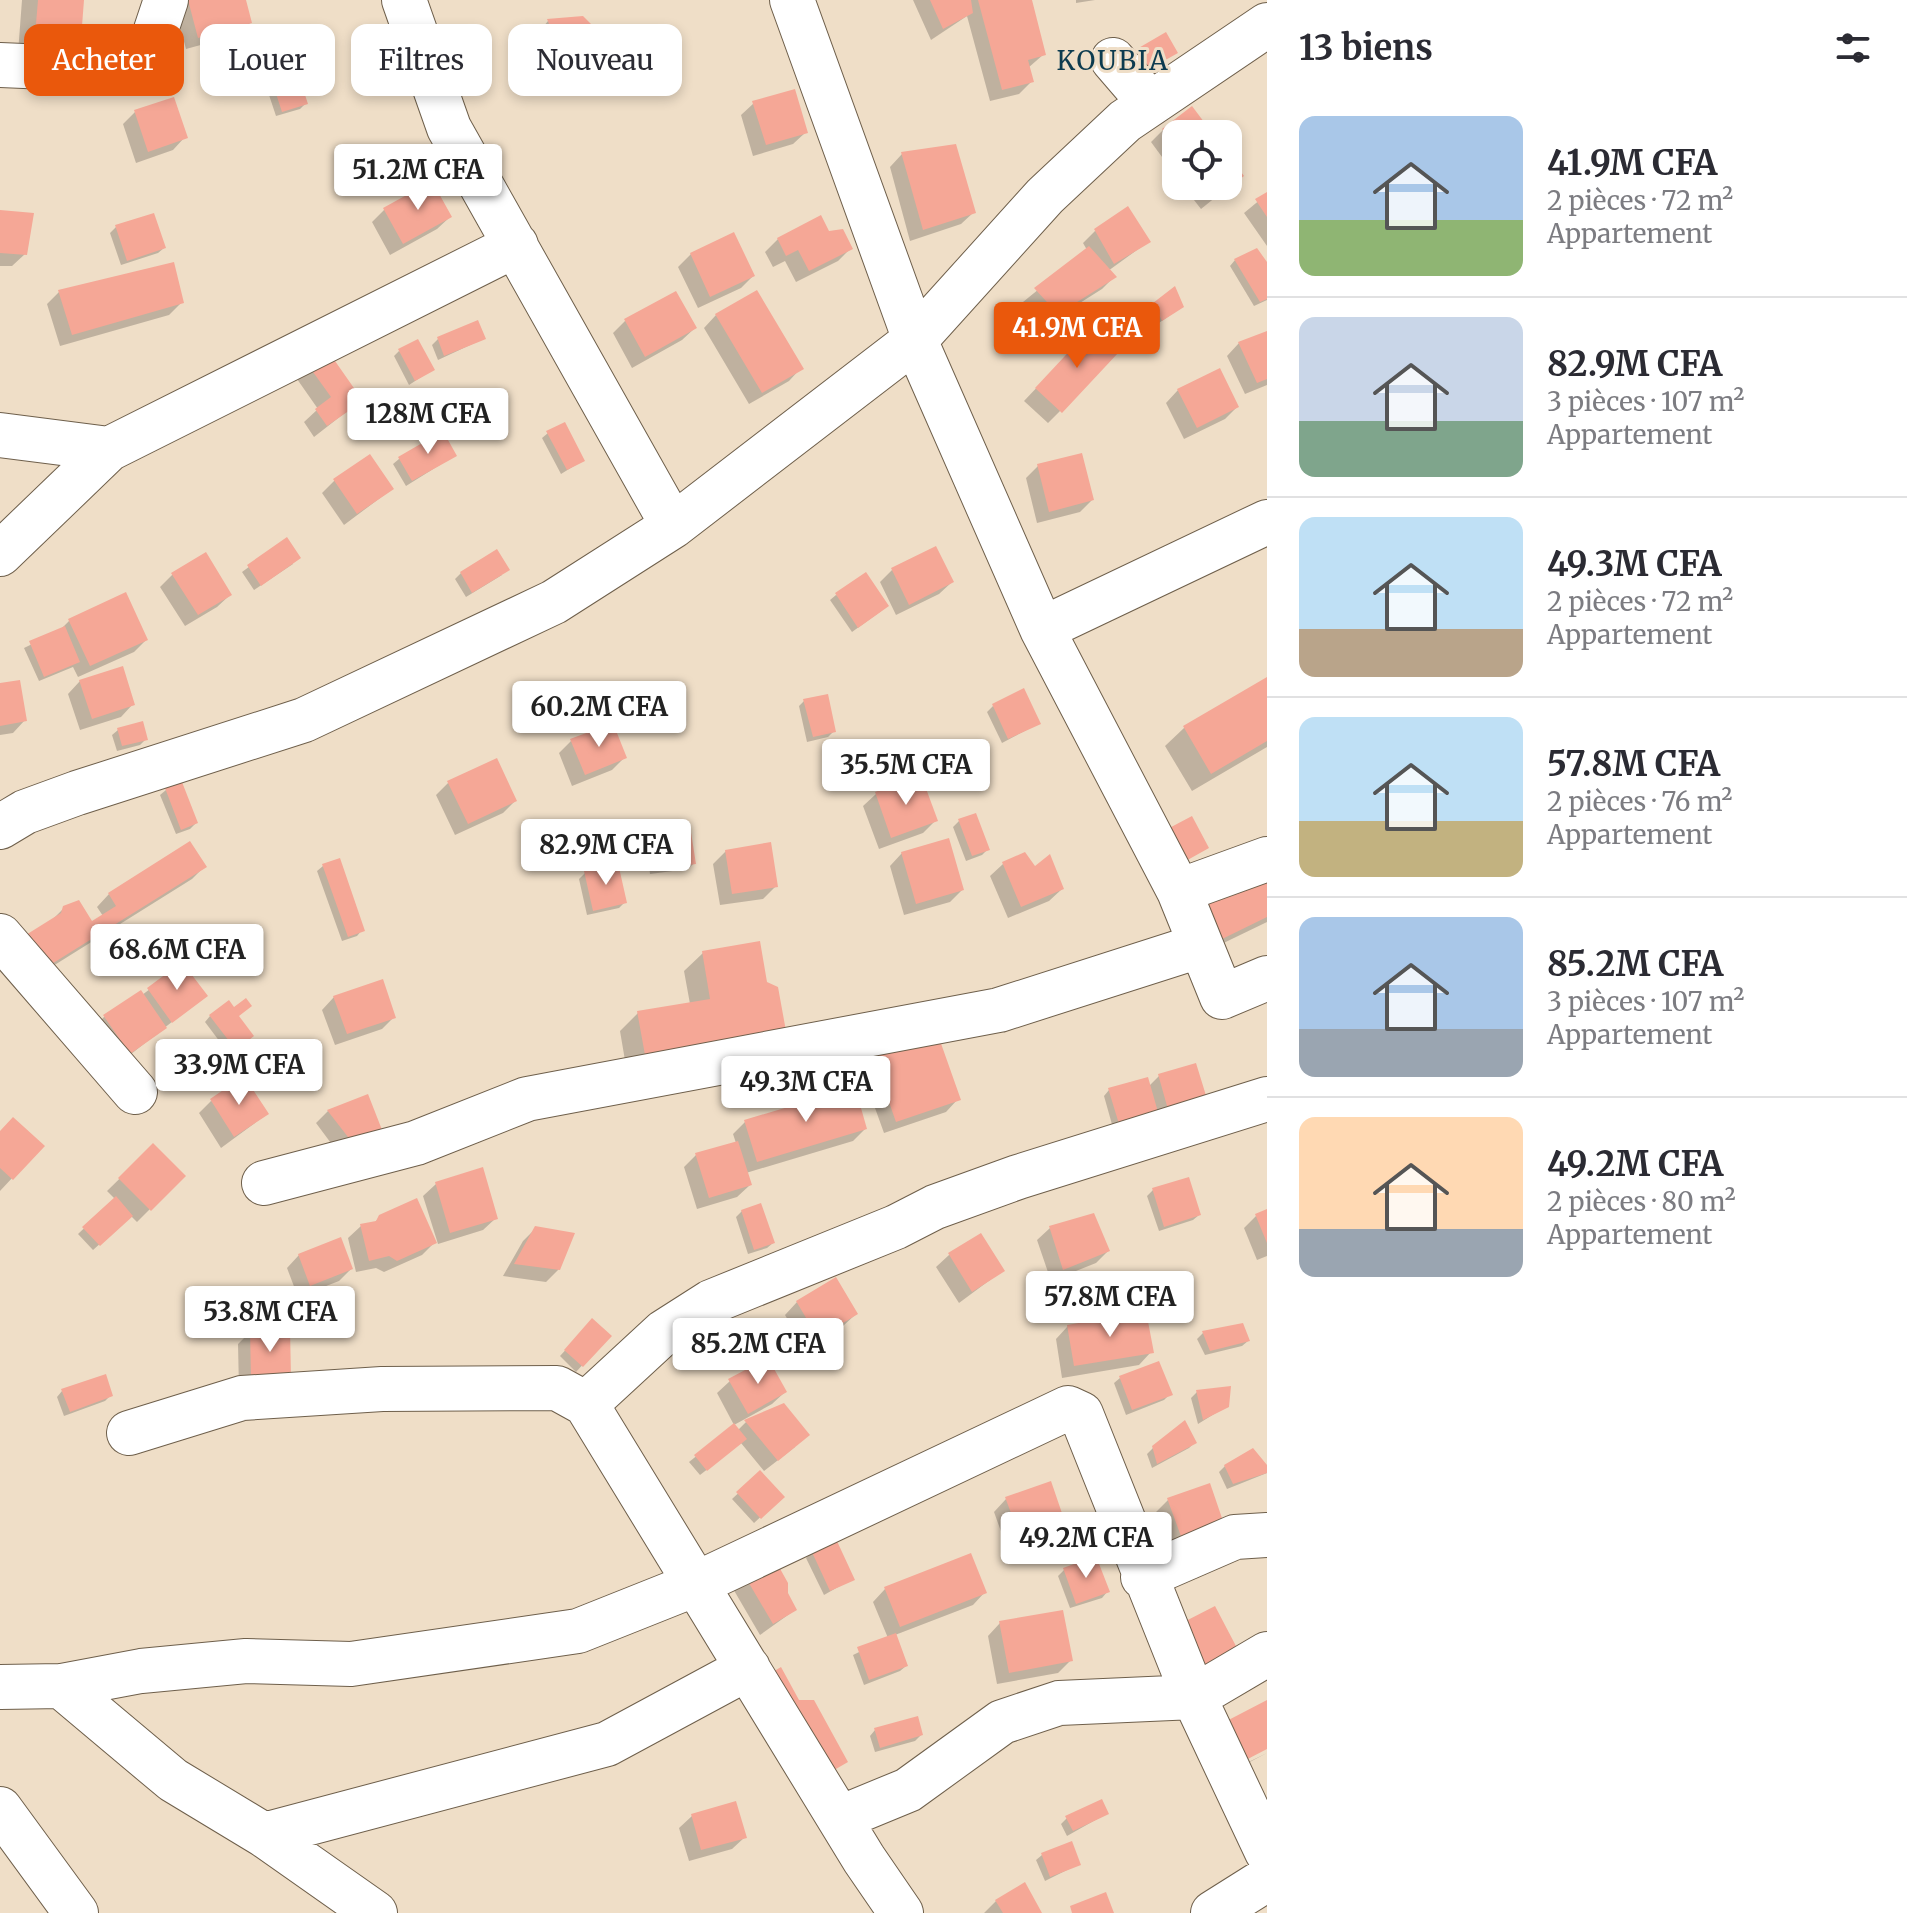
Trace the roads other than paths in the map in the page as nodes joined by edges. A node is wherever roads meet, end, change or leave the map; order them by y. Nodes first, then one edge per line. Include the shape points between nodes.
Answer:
1 (166, 0) edge
2 (404, 0) edge
3 (792, 0) edge
4 (1267, 25) edge
5 (1113, 60) dead end
6 (0, 65) edge
7 (1150, 103) junction
8 (516, 245) junction
9 (915, 340) junction
10 (0, 435) edge
11 (109, 449) junction
12 (1267, 522) edge
13 (673, 526) junction
14 (0, 554) edge
15 (1042, 629) junction
16 (0, 827) edge
17 (1267, 859) edge
18 (1179, 891) junction
19 (0, 936) edge
20 (1199, 946) junction
21 (1267, 978) edge
22 (135, 1092) dead end
23 (1267, 1099) edge
24 (264, 1183) dead end
25 (586, 1404) junction
26 (129, 1433) dead end
27 (1267, 1535) edge
28 (1143, 1577) junction
29 (696, 1584) junction
30 (1267, 1654) edge
31 (748, 1668) junction
32 (61, 1686) junction
33 (0, 1687) edge
34 (1194, 1697) junction
35 (0, 1809) edge
36 (840, 1818) junction
37 (264, 1835) junction
38 (1267, 1852) edge
39 (1267, 1879) edge
40 (76, 1913) edge
41 (375, 1913) edge
42 (901, 1913) edge
43 (1213, 1913) edge

1 - 6 street via 149,51 117,70
2 - 8 street via 449,128
3 - 9 street
4 - 7 street
5 - 7 street
7 - 9 street via 1045,196
8 - 11 street
8 - 13 street
9 - 13 street
9 - 15 street
10 - 11 street
11 - 14 street
12 - 15 street
13 - 16 street via 554,602 304,720 64,797
15 - 18 street
17 - 18 street
18 - 20 street
19 - 22 street
20 - 21 street via 1222,997
20 - 24 street via 999,1010 527,1099 416,1143
23 - 25 street via 935,1207 711,1302 664,1332
25 - 26 street via 557,1388 382,1389 242,1398
25 - 29 street
27 - 28 street via 1235,1537
28 - 29 street via 1081,1414 1068,1408
28 - 34 street
29 - 31 street
29 - 32 street via 578,1631 492,1645 351,1664 246,1661 141,1671
30 - 34 street
31 - 36 street
31 - 37 street via 607,1744
32 - 33 street
32 - 37 street via 173,1780
34 - 36 street via 1059,1703 1002,1722 908,1790
34 - 38 street
35 - 40 street
36 - 42 street
37 - 41 street
39 - 43 street

